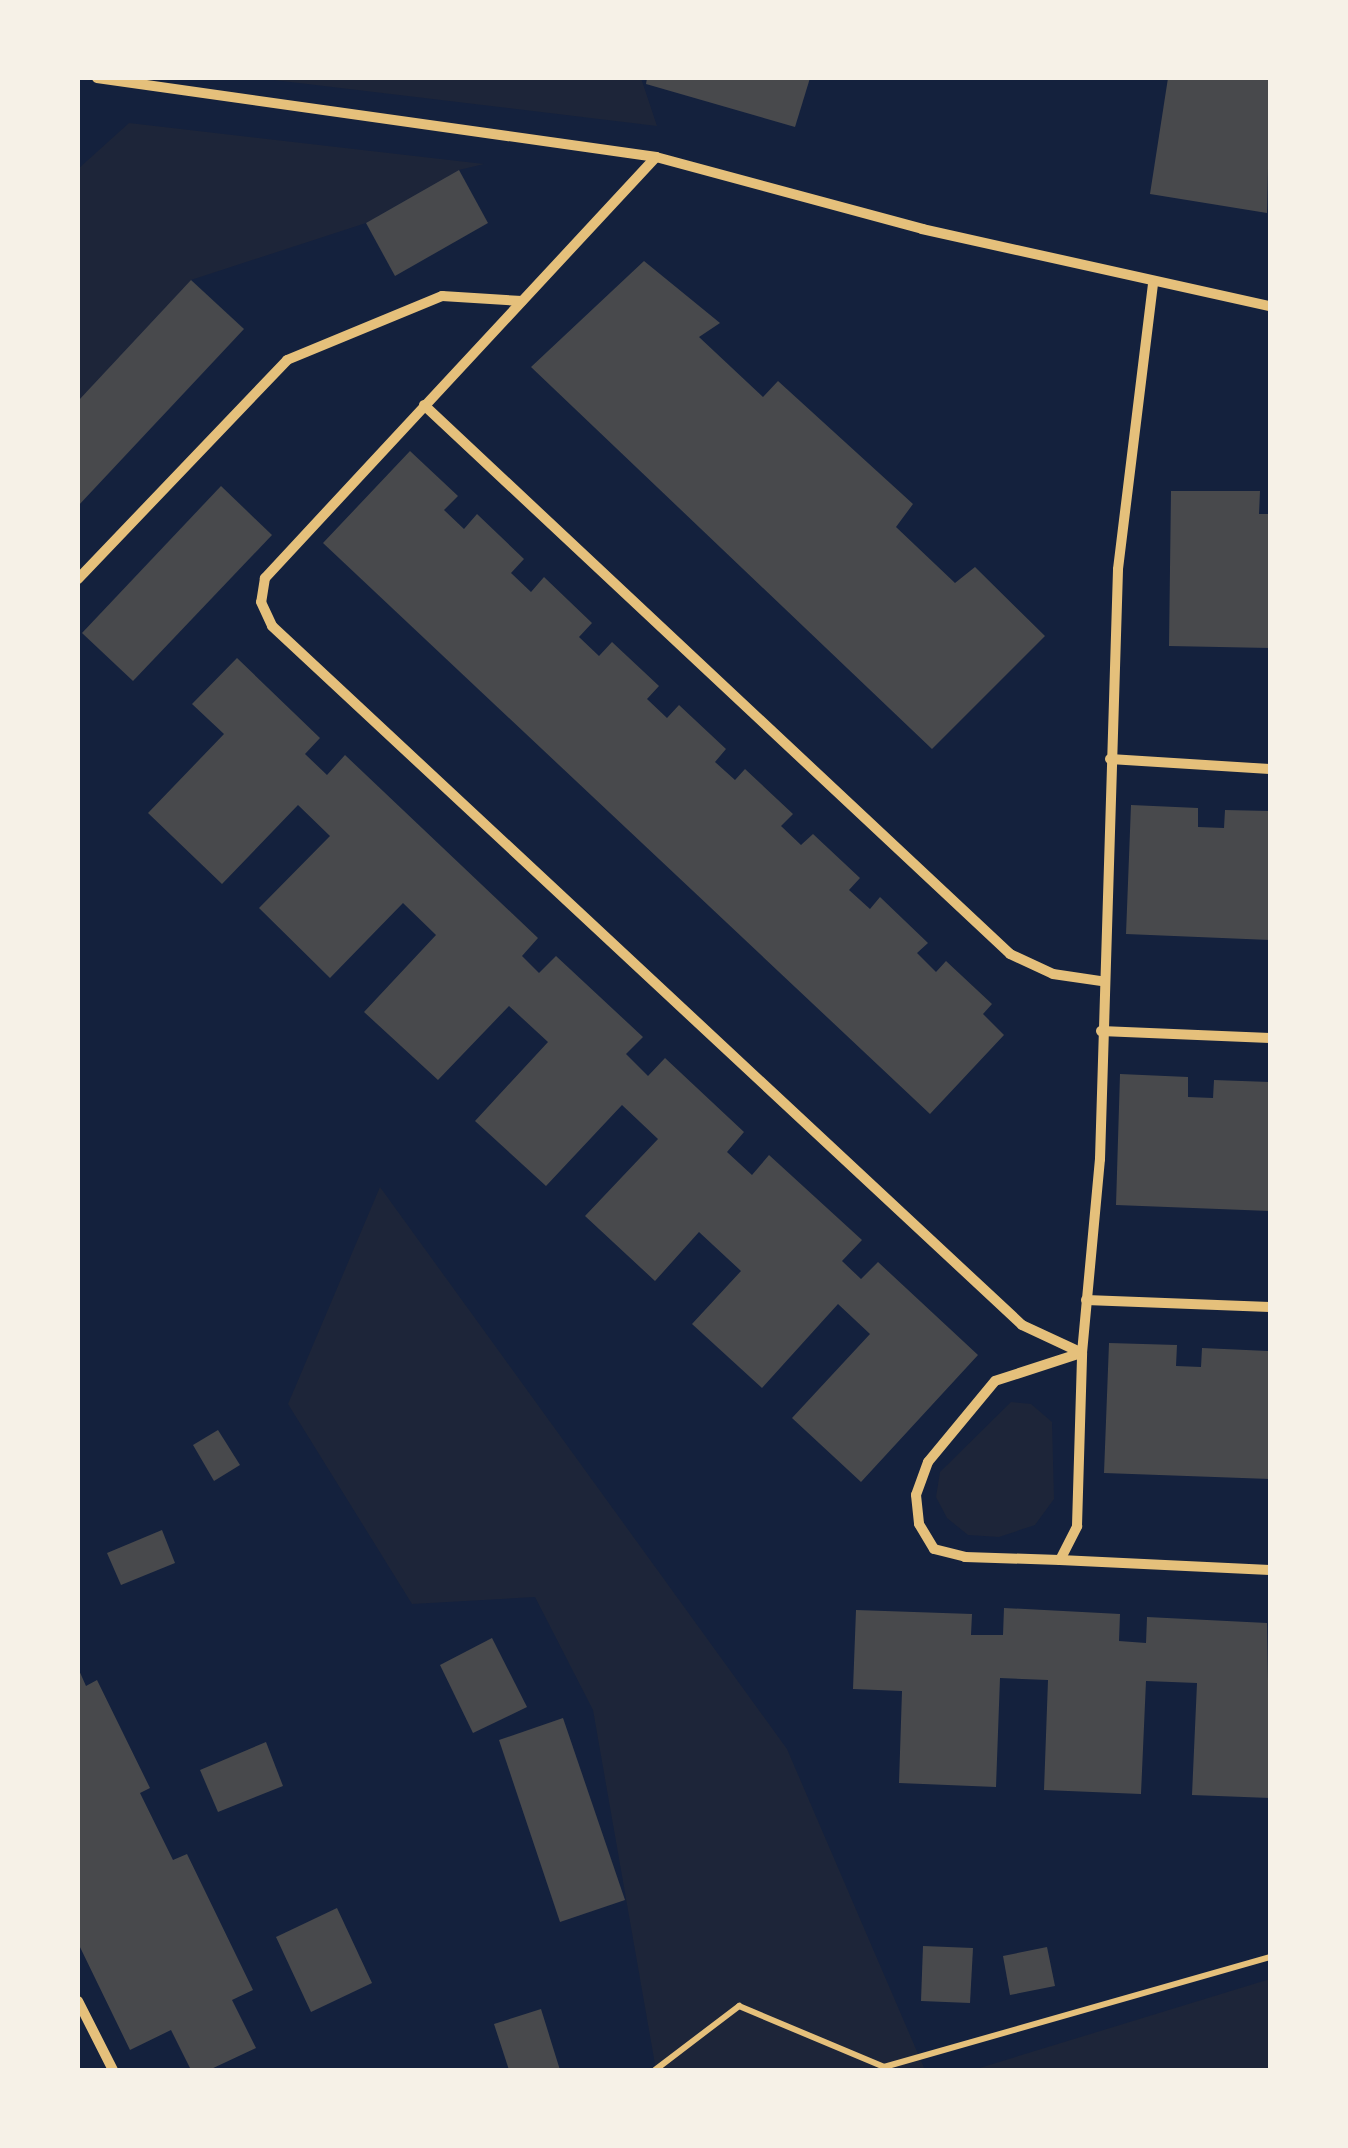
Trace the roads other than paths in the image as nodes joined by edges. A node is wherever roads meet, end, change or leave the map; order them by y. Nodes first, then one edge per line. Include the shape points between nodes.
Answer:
1 (97, 78) edge
2 (656, 157) junction
3 (1153, 284) junction
4 (522, 301) junction
5 (1270, 306) edge
6 (424, 406) junction
7 (78, 578) edge
8 (1110, 759) junction
9 (1270, 769) edge
10 (1101, 981) junction
11 (1100, 1031) junction
12 (1270, 1038) edge
13 (1086, 1300) junction
14 (1270, 1307) edge
15 (1082, 1353) junction
16 (1060, 1560) junction
17 (1270, 1570) edge
18 (78, 2001) edge
19 (113, 2070) edge

1 - 2 street
2 - 3 street
2 - 4 street
3 - 5 street
3 - 8 street via 1118,570
4 - 6 street
4 - 7 street via 442,296 287,360
6 - 10 street via 1010,954 1054,974
6 - 15 street via 266,578 261,602 272,626 1022,1324
8 - 9 street
8 - 10 street
10 - 11 street
11 - 12 street
11 - 13 street via 1100,1159
13 - 14 street
13 - 15 street
15 - 16 street via 1077,1526
15 - 16 street via 995,1381 928,1462 916,1495 919,1524 934,1549 966,1558
16 - 17 street
18 - 19 street

